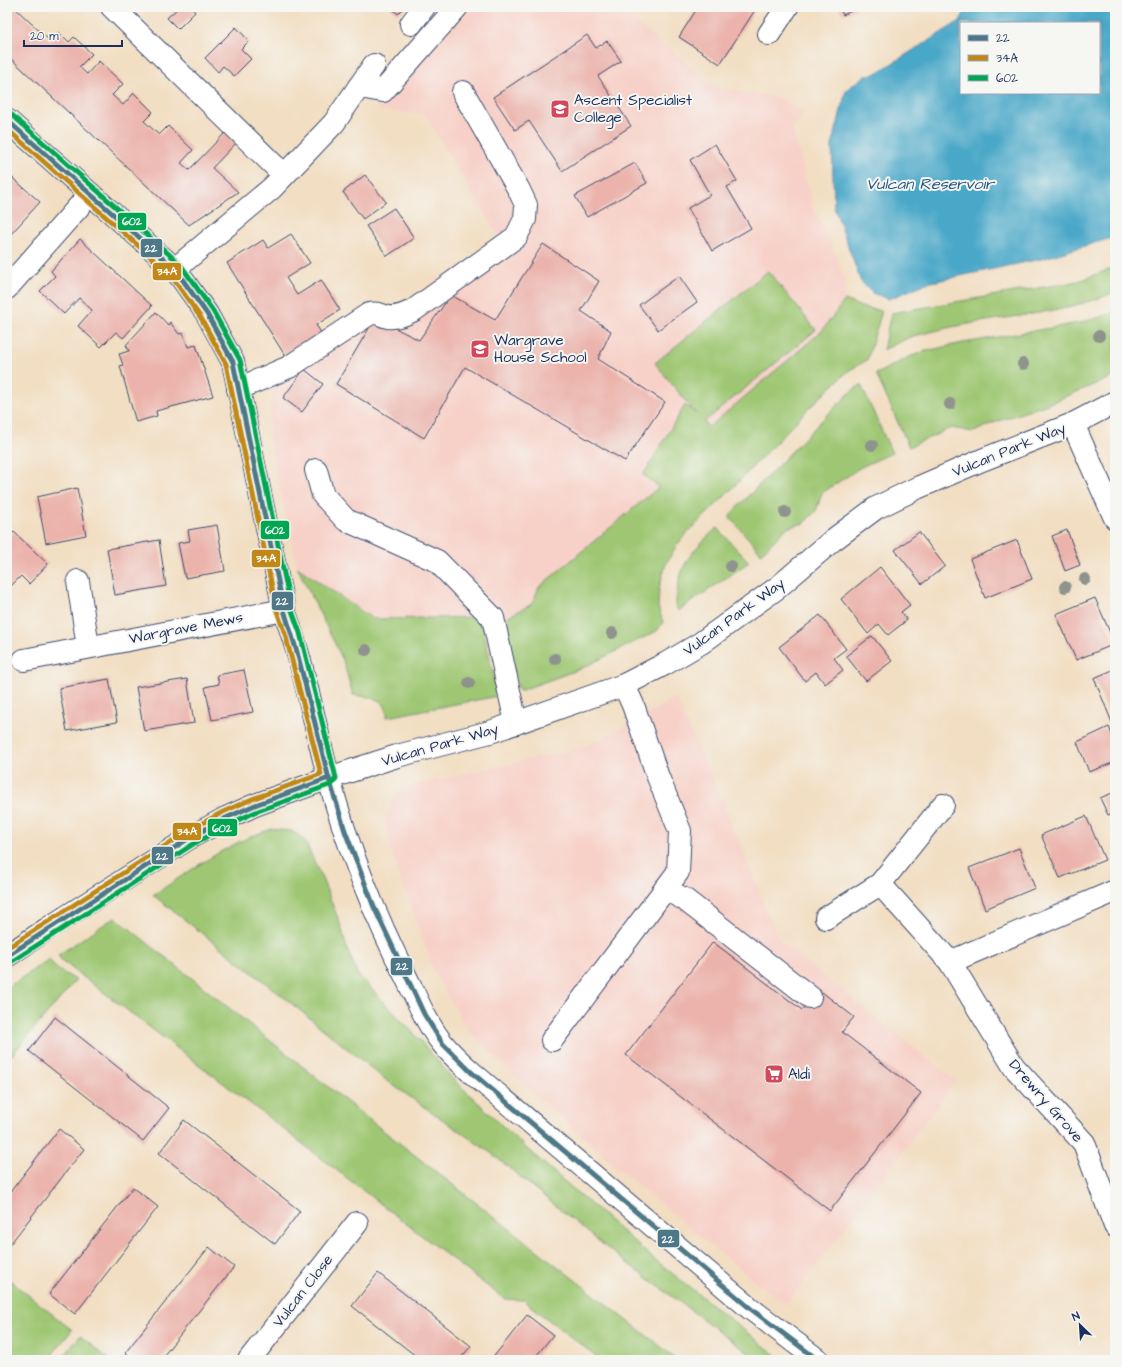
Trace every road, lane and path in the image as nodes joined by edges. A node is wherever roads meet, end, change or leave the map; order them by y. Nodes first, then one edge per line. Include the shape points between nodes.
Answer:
1 (112, 7) edge
2 (457, 7) edge
3 (787, 7) edge
4 (769, 34) dead end
5 (374, 65) dead end
6 (359, 87) junction
7 (463, 92) dead end
8 (7, 120) edge
9 (284, 175) junction
10 (90, 194) junction
11 (175, 269) junction
12 (7, 288) edge
13 (238, 389) junction
14 (1115, 402) edge
15 (1073, 424) junction
16 (316, 470) dead end
17 (1115, 518) edge
18 (78, 581) dead end
19 (284, 610) junction
20 (88, 647) junction
21 (24, 660) dead end
22 (624, 685) junction
23 (516, 723) junction
24 (329, 778) junction
25 (944, 805) dead end
26 (880, 884) junction
27 (665, 889) junction
28 (1115, 891) edge
29 (826, 918) dead end
30 (7, 956) edge
31 (950, 962) junction
32 (810, 997) dead end
33 (552, 1040) dead end
34 (357, 1223) dead end
35 (1115, 1226) edge
36 (249, 1360) edge
37 (818, 1360) edge

1 - 9 street
2 - 6 street via 383,91
3 - 4 street
5 - 6 street
6 - 9 street via 334,123
7 - 13 street via 526,205 525,220 516,237 414,310 401,316 369,314 289,367
8 - 10 street
9 - 11 street via 272,188
10 - 11 street
10 - 12 street
11 - 13 street via 207,314 233,362
13 - 19 street
14 - 15 street, Vulcan Park Way
15 - 17 street
15 - 22 street, Vulcan Park Way via 975,463 876,508 833,540 777,588 701,643
16 - 23 street via 323,496 346,520 437,561 493,618
18 - 20 street
19 - 20 street, Wargrave Mews
19 - 24 street via 293,635
20 - 21 street, Wargrave Mews
22 - 23 street, Vulcan Park Way
22 - 27 street via 680,831 678,872
23 - 24 street, Vulcan Park Way via 415,750
24 - 30 street, Vulcan Park Way via 226,818 134,872
24 - 37 street via 350,851 388,941 429,1023 443,1044 471,1072 751,1309
25 - 26 street
26 - 29 street
26 - 31 street, Drewry Grove
27 - 32 street via 684,899
27 - 33 street
28 - 31 street
31 - 35 street, Drewry Grove via 1014,1067 1084,1143
34 - 36 street, Vulcan Close

